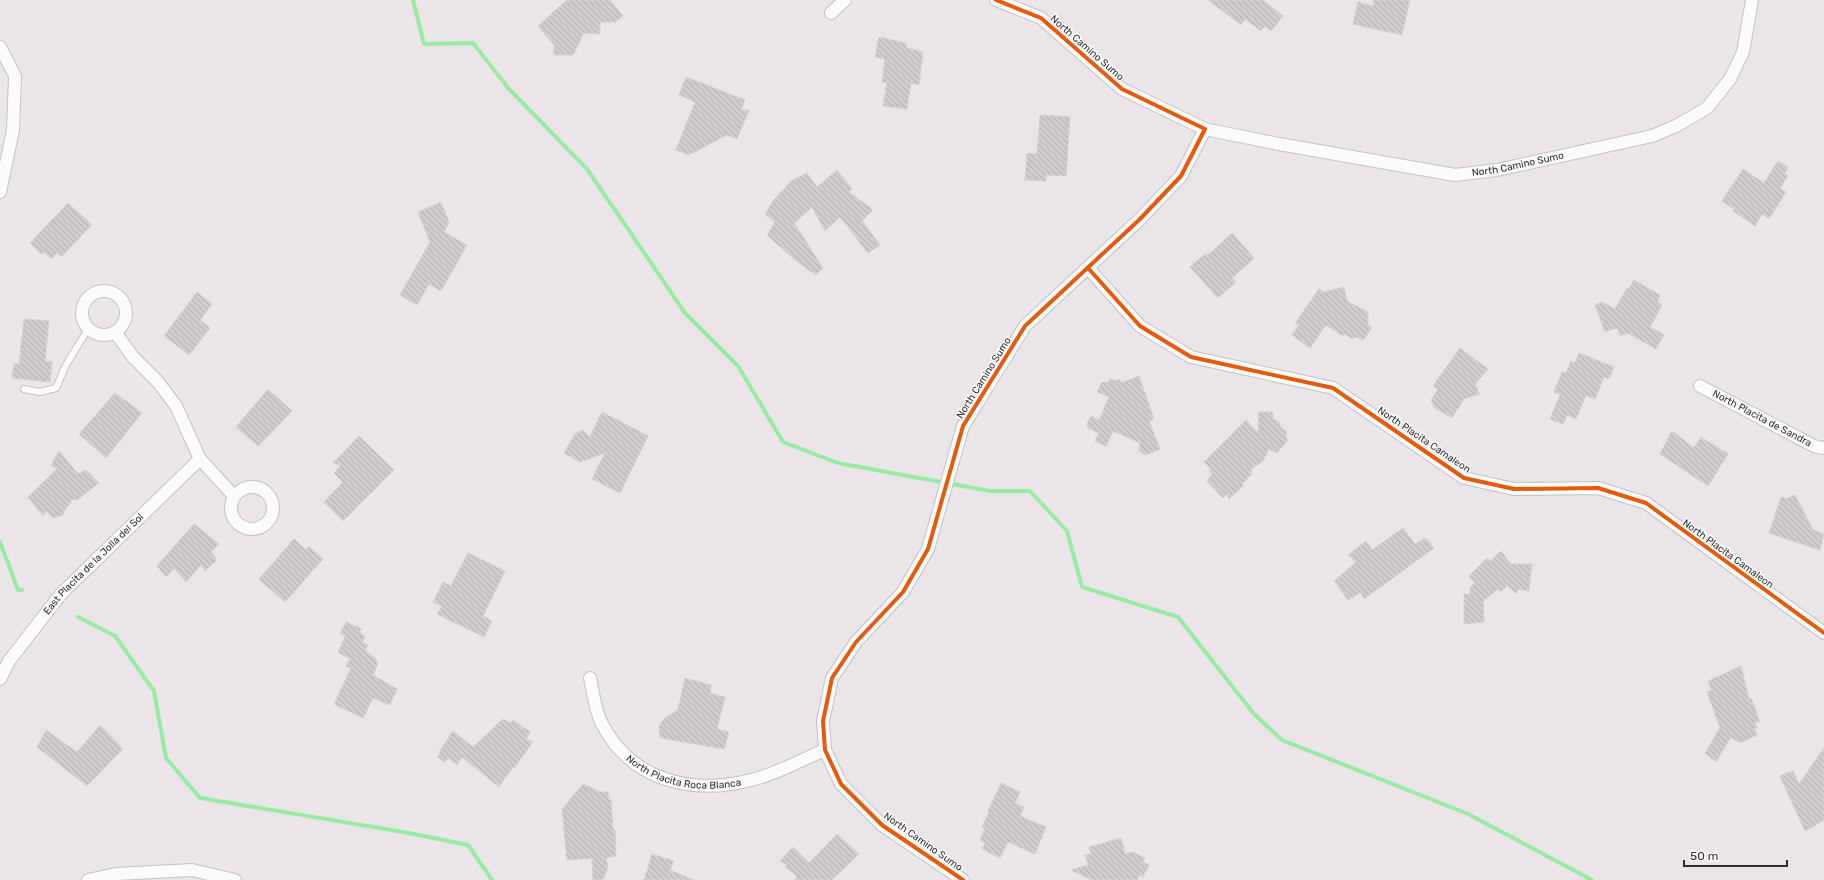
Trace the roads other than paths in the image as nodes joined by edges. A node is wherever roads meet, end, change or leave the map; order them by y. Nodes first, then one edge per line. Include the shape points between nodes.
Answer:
1 (845, 0) edge
2 (996, 0) edge
3 (1752, 0) edge
4 (832, 13) dead end
5 (0, 47) edge
6 (1205, 129) junction
7 (0, 192) edge
8 (1088, 268) junction
9 (88, 329) junction
10 (115, 332) junction
11 (1700, 386) dead end
12 (24, 389) dead end
13 (1824, 448) edge
14 (200, 459) junction
15 (234, 496) dead end
16 (1824, 633) edge
17 (590, 678) dead end
18 (0, 679) edge
19 (825, 750) junction
20 (88, 880) edge
21 (235, 880) edge
22 (963, 880) edge

1 - 4 street
2 - 6 street, North Camino Sumo via 1040,18 1122,89
3 - 6 street, North Camino Sumo via 1743,52 1730,79 1707,108 1652,136 1497,170 1455,175 1285,146
5 - 7 street via 15,76 13,130
6 - 8 street, North Camino Sumo via 1180,176 1139,220
8 - 16 street, North Placita Camaleon via 1140,326 1191,357 1333,388 1464,478 1514,489 1598,488 1646,503
8 - 19 street, North Camino Sumo via 1025,326 963,426 928,549 902,592 856,642 832,678 823,721
9 - 10 street via 101,335
9 - 10 street via 82,315 86,301 104,291 118,296 126,307 125,321
9 - 12 lane via 66,365 56,388 40,392
10 - 14 street via 133,357 158,382 176,406
11 - 13 street, North Placita de Sandra via 1814,446
14 - 15 street
14 - 18 street, East Placita de la Jolla del Sol via 61,594 9,661
17 - 19 street, North Placita Roca Blanca via 600,720 621,752 644,770 668,780 704,786 755,779
19 - 22 street, North Camino Sumo via 841,784 882,825
20 - 21 street via 116,874 192,870

